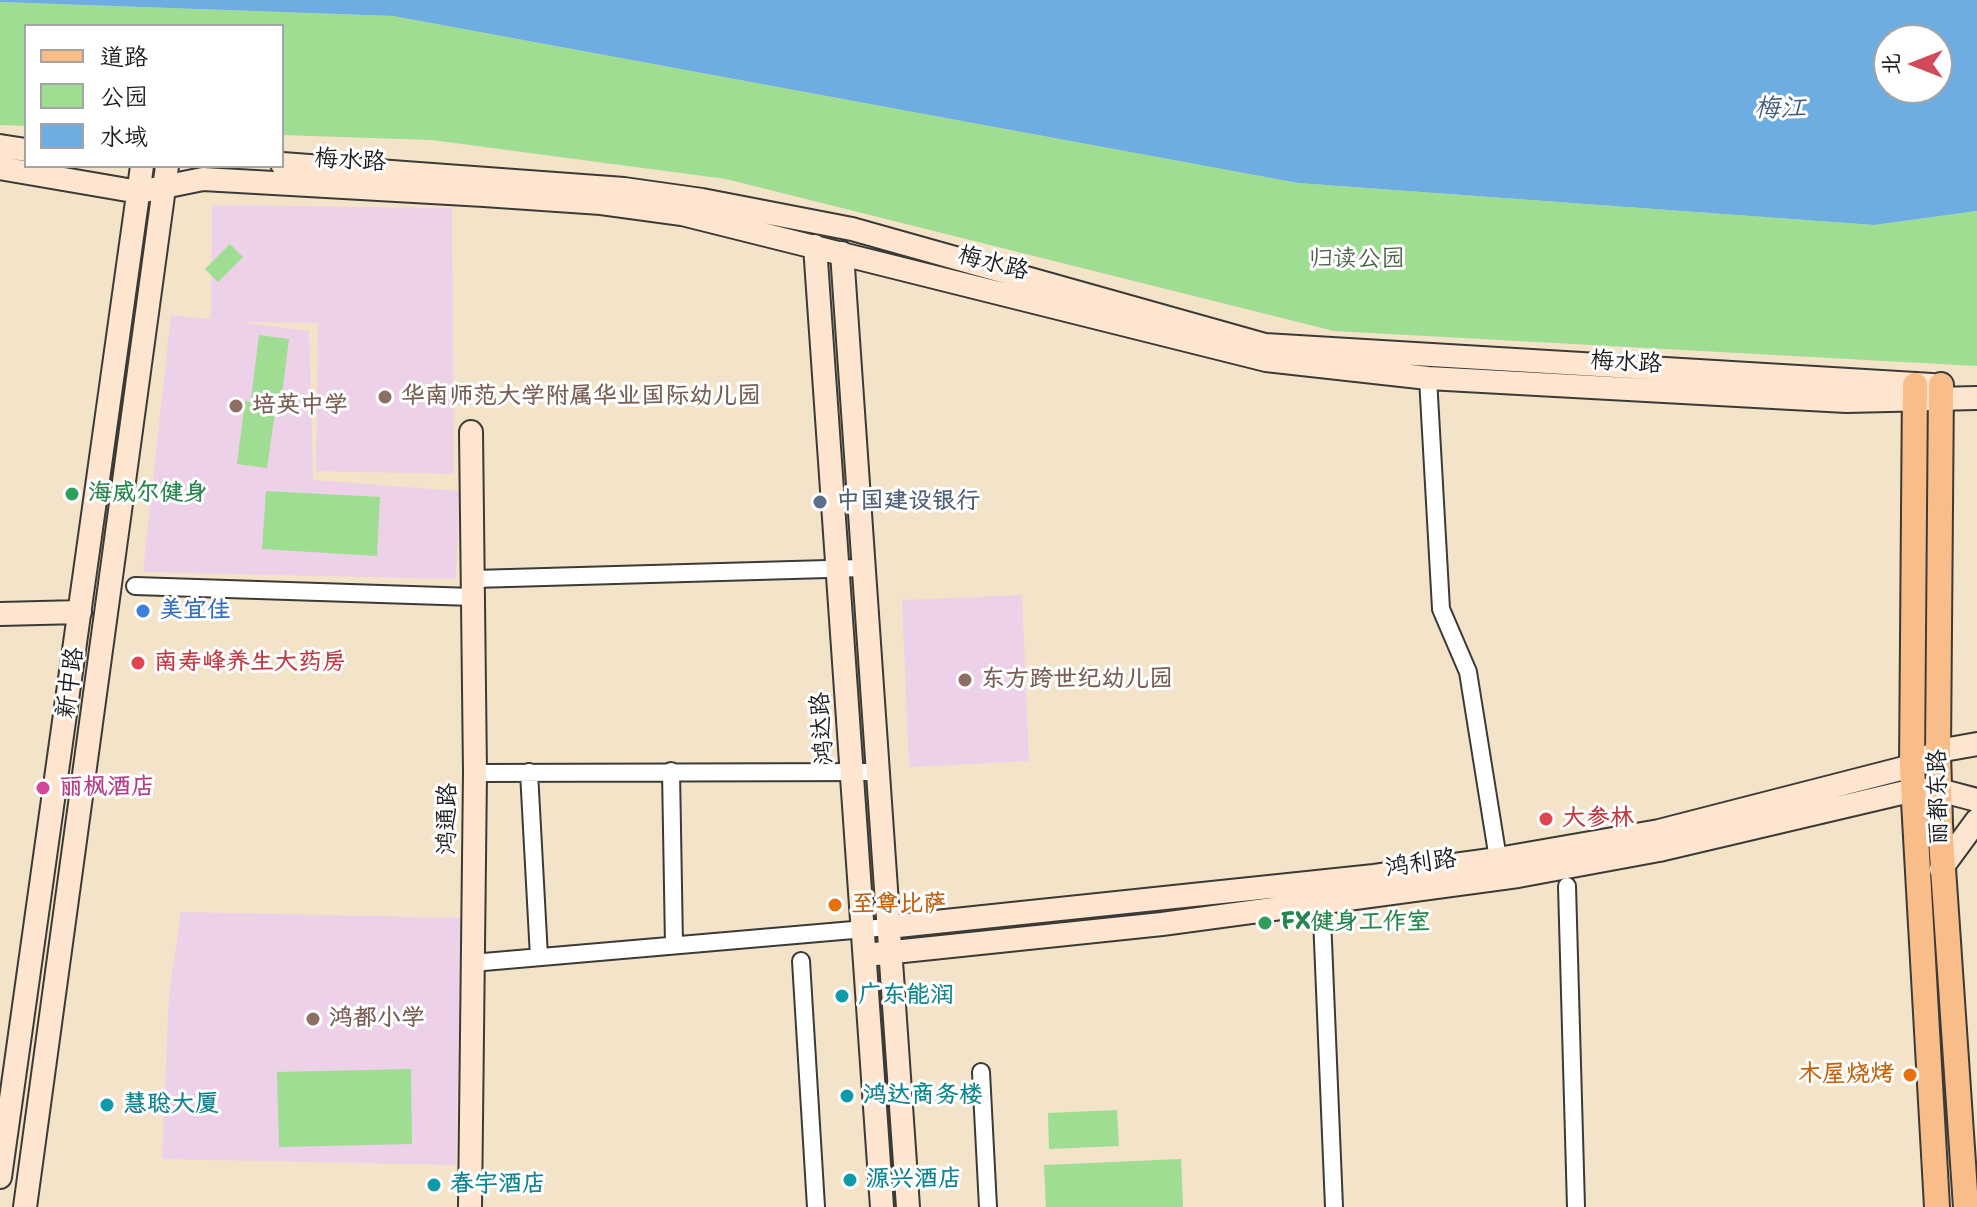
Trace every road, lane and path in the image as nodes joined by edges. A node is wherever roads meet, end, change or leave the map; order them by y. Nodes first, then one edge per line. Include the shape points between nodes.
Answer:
1 (0, 146) edge
2 (24, 150) edge
3 (284, 164) edge
4 (0, 168) edge
5 (142, 168) edge
6 (166, 177) edge
7 (139, 192) junction
8 (815, 246) junction
9 (842, 253) junction
10 (1428, 378) junction
11 (1977, 384) edge
12 (1941, 392) junction
13 (1915, 393) junction
14 (1977, 398) edge
15 (471, 432) dead end
16 (838, 568) junction
17 (863, 568) junction
18 (135, 586) dead end
19 (473, 588) junction
20 (80, 612) junction
21 (0, 614) edge
22 (1977, 744) edge
23 (1938, 751) junction
24 (671, 771) junction
25 (529, 772) junction
26 (852, 772) junction
27 (878, 772) junction
28 (475, 773) junction
29 (1913, 778) junction
30 (1939, 790) junction
31 (1977, 800) edge
32 (1977, 820) edge
33 (1498, 859) junction
34 (1941, 869) junction
35 (1567, 886) dead end
36 (1321, 893) junction
37 (888, 927) junction
38 (863, 929) junction
39 (674, 945) junction
40 (890, 952) junction
41 (865, 955) junction
42 (539, 957) junction
43 (801, 961) dead end
44 (472, 963) junction
45 (981, 1072) dead end
46 (0, 1177) edge
47 (25, 1207) edge
48 (470, 1207) edge
49 (816, 1207) edge
50 (882, 1207) edge
51 (908, 1207) edge
52 (988, 1207) edge
53 (1334, 1207) edge
54 (1576, 1207) edge
55 (1937, 1207) edge
56 (1966, 1207) edge

1 - 2 main road
3 - 13 main road, 梅水路 via 624,189 702,200 852,229 1265,345
4 - 7 main road, 梅水路
5 - 7 main road, 新中路
6 - 7 main road, 梅水路
6 - 8 main road, 梅水路 via 601,203 682,214
6 - 47 main road, 新中路
7 - 20 main road, 新中路
8 - 9 main road, 梅水路
8 - 16 main road, 鸿达路
9 - 10 main road, 梅水路 via 1266,360
9 - 17 main road
10 - 13 main road, 梅水路 via 1846,401
10 - 33 street via 1441,609 1468,672
11 - 12 main road, 梅水路
12 - 13 main road, 梅水路
12 - 14 main road, 梅水路
12 - 23 main road, 丽都东路
13 - 29 main road, 丽都东路
15 - 19 main road, 鸿通路
16 - 17 street
16 - 19 street
16 - 26 main road, 鸿达路
17 - 27 main road
18 - 19 street
19 - 28 main road, 鸿通路
20 - 21 main road
20 - 46 main road, 新中路
22 - 23 main road
23 - 29 main road
23 - 30 main road, 丽都东路
24 - 25 street
24 - 26 street
24 - 39 street
25 - 28 street
25 - 42 street
26 - 27 street
26 - 38 main road, 鸿达路
27 - 37 main road
28 - 44 main road, 鸿通路
29 - 30 main road, 鸿利路
29 - 33 main road, 鸿利路
29 - 36 main road, 鸿利路 via 1643,853 1518,876
29 - 55 main road, 丽都东路
30 - 31 main road, 鸿利路
30 - 34 main road, 丽都东路
32 - 34 main road
33 - 36 main road, 鸿利路
34 - 56 main road, 丽都东路
35 - 54 street
36 - 37 main road, 鸿利路
36 - 40 main road, 鸿利路
36 - 53 street
37 - 38 street
37 - 40 main road
38 - 39 street
38 - 41 main road, 鸿达路
39 - 42 street
40 - 41 main road, 鸿利路
40 - 51 main road
41 - 50 main road, 鸿达路
42 - 44 street
43 - 49 street
44 - 48 main road, 鸿通路
45 - 52 street

